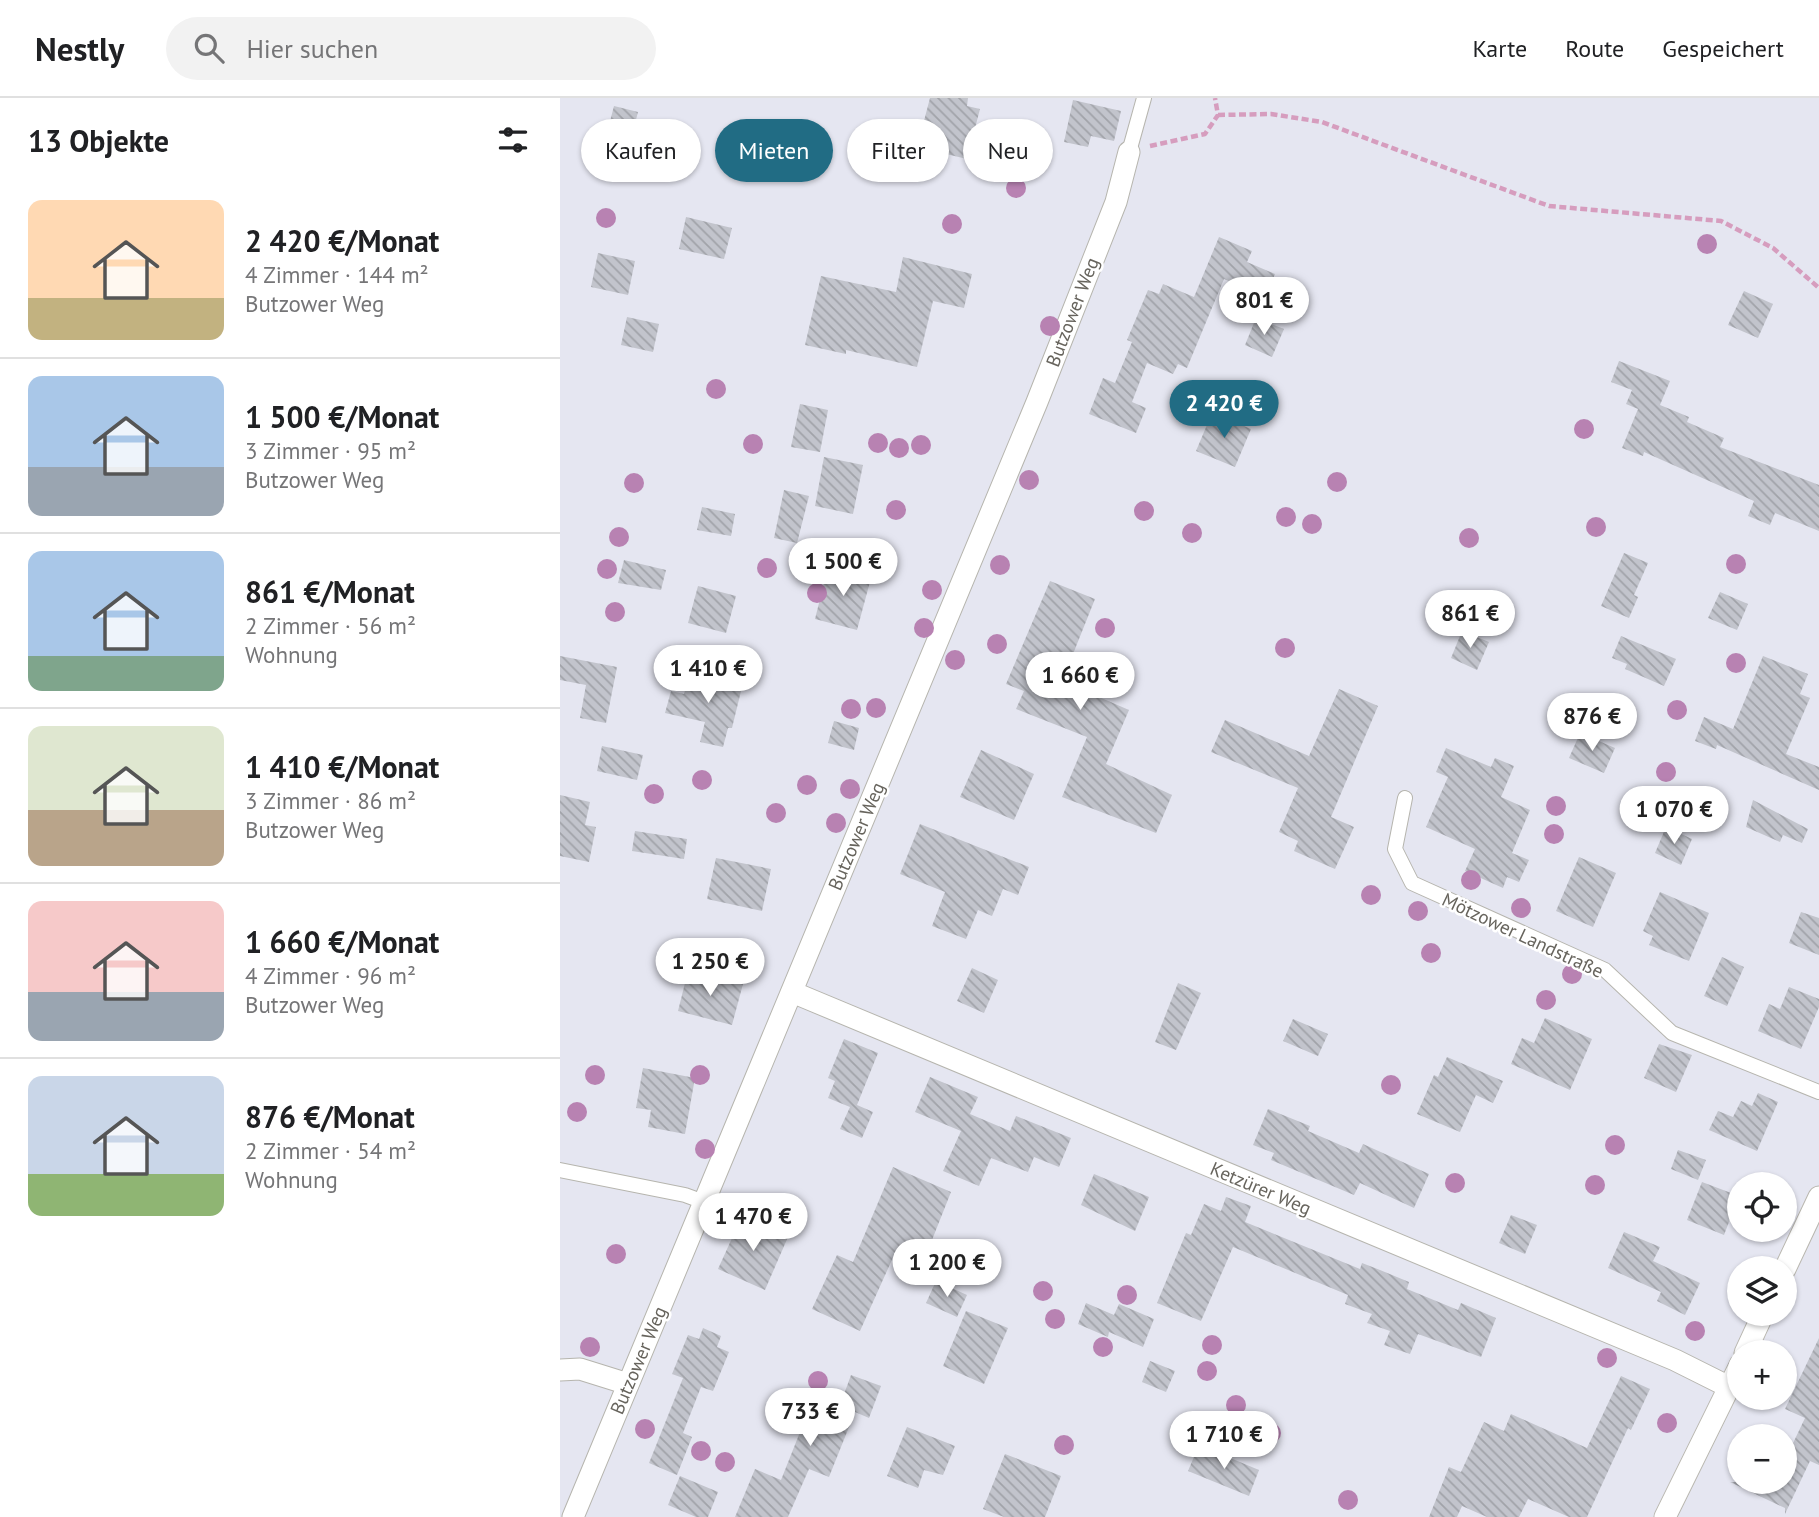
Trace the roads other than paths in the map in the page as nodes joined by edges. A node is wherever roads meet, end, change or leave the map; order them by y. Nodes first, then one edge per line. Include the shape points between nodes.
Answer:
1 (1144, 98) edge
2 (1129, 152) joint
3 (1405, 798) dead end
4 (792, 992) junction
5 (1819, 1092) edge
6 (560, 1170) edge
7 (1819, 1197) edge
8 (704, 1202) junction
9 (1791, 1256) edge
10 (560, 1370) edge
11 (628, 1384) junction
12 (1727, 1386) edge
13 (1727, 1391) edge
14 (573, 1517) edge
15 (1665, 1517) edge

1 - 2 lane, Butzower Weg
2 - 4 street, Butzower Weg via 1116,202 1037,402
3 - 5 lane, Mötzower Landstraße via 1395,849 1412,883 1605,970 1672,1033
4 - 8 street, Butzower Weg
4 - 12 street, Ketzürer Weg via 1675,1360
6 - 8 lane
7 - 9 street
8 - 11 street, Butzower Weg
10 - 11 street via 580,1369
11 - 14 street, Butzower Weg
13 - 15 street

